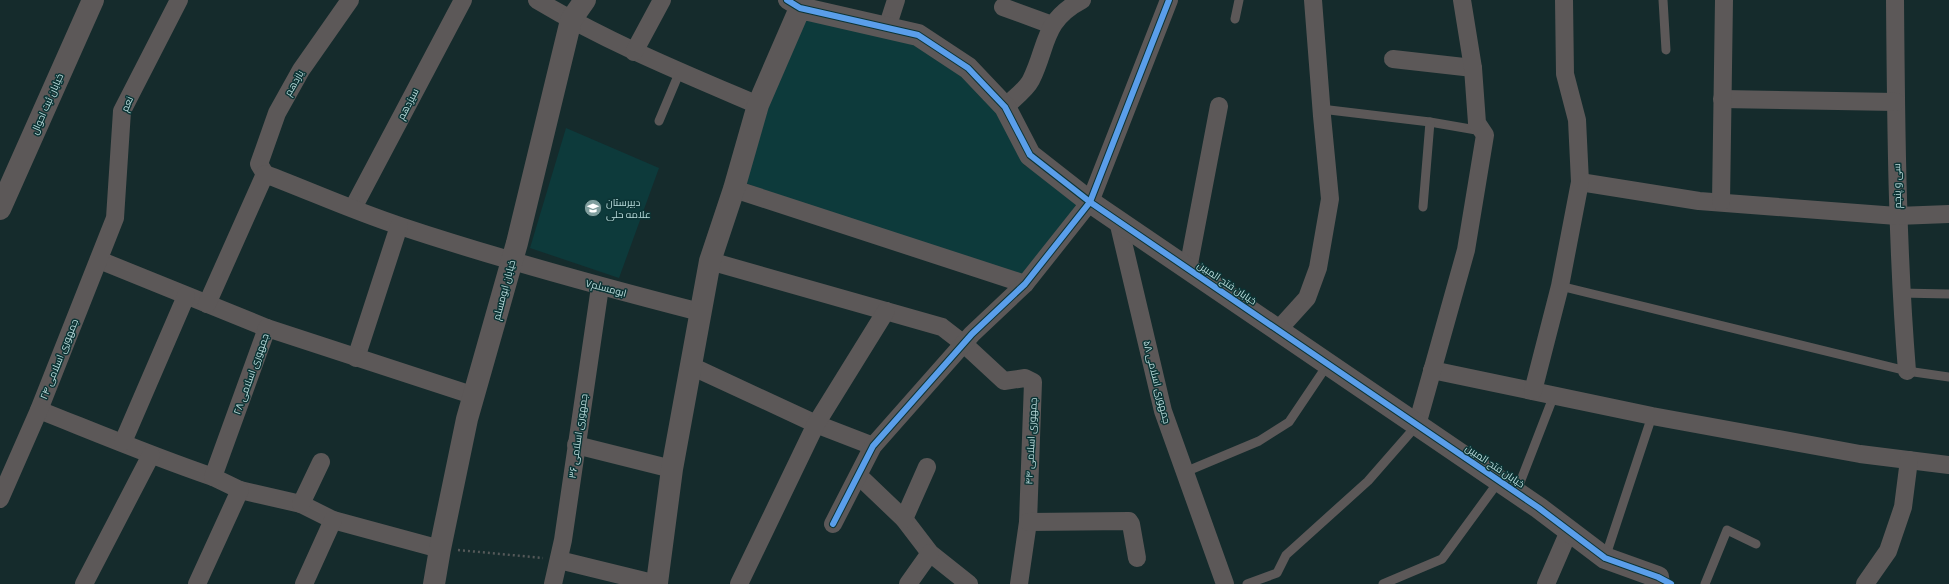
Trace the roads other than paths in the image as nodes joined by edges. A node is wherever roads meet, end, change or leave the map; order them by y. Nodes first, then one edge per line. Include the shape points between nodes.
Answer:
1 (93, 0) edge
2 (179, 0) edge
3 (350, 0) edge
4 (463, 0) edge
5 (537, 0) edge
6 (585, 0) edge
7 (662, 0) edge
8 (896, 0) edge
9 (1082, 0) edge
10 (1169, 0) edge
11 (1239, 0) edge
12 (1313, 0) edge
13 (1462, 0) edge
14 (1564, 0) edge
15 (1663, 0) edge
16 (1724, 0) edge
17 (1895, 0) edge
18 (794, 4) edge
19 (1004, 7) dead end
20 (1235, 19) dead end
21 (571, 20) junction
22 (1052, 25) junction
23 (888, 28) junction
24 (1666, 50) dead end
25 (634, 52) junction
26 (1393, 59) dead end
27 (1473, 68) junction
28 (680, 71) junction
29 (1722, 99) junction
30 (1896, 102) junction
31 (758, 105) junction
32 (1219, 106) dead end
33 (1005, 107) junction
34 (1321, 109) junction
35 (659, 121) dead end
36 (1430, 122) junction
37 (1482, 131) junction
38 (265, 174) junction
39 (1580, 182) junction
40 (734, 189) junction
41 (1090, 202) junction
42 (1721, 202) junction
43 (1423, 207) dead end
44 (353, 208) junction
45 (0, 209) edge
46 (1949, 214) edge
47 (1897, 216) junction
48 (115, 218) joint
49 (1118, 221) junction
50 (399, 226) junction
51 (99, 260) junction
52 (710, 261) junction
53 (511, 262) junction
54 (1188, 269) junction
55 (1025, 284) junction
56 (1560, 286) junction
57 (600, 287) junction
58 (1900, 293) junction
59 (1949, 294) edge
60 (186, 296) junction
61 (207, 304) junction
62 (886, 311) junction
63 (700, 312) junction
64 (267, 328) junction
65 (1278, 330) junction
66 (964, 344) junction
67 (356, 358) junction
68 (1328, 364) junction
69 (691, 366) junction
70 (1432, 370) junction
71 (1907, 372) junction
72 (1949, 376) edge
73 (1533, 391) junction
74 (1554, 395) junction
75 (475, 396) junction
76 (38, 410) junction
77 (1652, 416) junction
78 (816, 424) junction
79 (1417, 425) junction
80 (123, 442) junction
81 (576, 445) junction
82 (873, 446) junction
83 (151, 455) junction
84 (1909, 460) junction
85 (321, 462) dead end
86 (1949, 465) edge
87 (927, 468) dead end
88 (672, 469) junction
89 (1185, 472) junction
90 (859, 476) junction
91 (213, 477) junction
92 (1507, 487) junction
93 (1, 490) edge
94 (240, 490) junction
95 (301, 504) junction
96 (904, 519) junction
97 (333, 520) junction
98 (1028, 522) junction
99 (833, 524) dead end
100 (1569, 531) junction
101 (1756, 544) dead end
102 (440, 549) junction
103 (930, 553) junction
104 (1137, 558) dead end
105 (1605, 558) junction
106 (559, 560) junction
107 (1663, 582) edge
108 (657, 583) edge
109 (84, 584) edge
110 (197, 584) edge
111 (304, 584) edge
112 (434, 584) edge
113 (553, 584) edge
114 (739, 584) edge
115 (908, 584) edge
116 (968, 584) edge
117 (1019, 584) edge
118 (1225, 584) edge
119 (1247, 584) edge
120 (1383, 584) edge
121 (1546, 584) edge
122 (1704, 584) edge
123 (1865, 584) edge

1 - 45 street, خیابان ثبت احوال
2 - 48 street, نعم via 122,111
3 - 38 street, یازدهم via 301,70 277,113 259,164
4 - 44 street, سیزدهم
5 - 21 street
6 - 21 street, خیابان ابومسلم
7 - 25 street
8 - 23 street
9 - 22 street via 1070,7
10 - 41 street
11 - 20 lane
12 - 34 street
13 - 27 street
14 - 39 street via 1565,74 1577,120
15 - 24 lane
16 - 29 street
17 - 30 street, سی و پنجم
18 - 23 street, خیابان فتح المبین
18 - 31 street
19 - 22 street
21 - 25 street
21 - 53 street, خیابان ابومسلم
22 - 33 street via 1030,82
23 - 33 street, خیابان فتح المبین via 918,35 968,68
25 - 28 street
26 - 27 street
27 - 37 street via 1477,123
28 - 31 street
28 - 35 lane
29 - 30 street
29 - 42 street
30 - 47 street, سی و پنجم
31 - 40 street
32 - 54 street
33 - 41 street, خیابان فتح المبین via 1030,155
34 - 36 lane
34 - 65 street via 1330,199 1318,268 1307,298
36 - 37 lane
36 - 43 lane
37 - 70 street via 1485,135 1466,250
38 - 44 street, ابومسلم۷
38 - 61 street
39 - 42 street
39 - 56 street
40 - 52 street
40 - 55 street
41 - 49 street, خیابان فتح المبین
41 - 55 street
42 - 47 street
44 - 50 street, ابومسلم۷
46 - 47 street
47 - 58 street, سی و پنجم
48 - 51 street, جمهوری اسلامی ۲۴
49 - 54 street, خیابان فتح المبین
49 - 89 street, جمهوری اسلامی ۵۸ via 1163,411
50 - 53 street, ابومسلم۷
50 - 67 street
51 - 60 street
51 - 76 street, جمهوری اسلامی ۲۴
52 - 62 street
52 - 63 street
53 - 57 street, ابومسلم۷
53 - 75 street, خیابان ابومسلم
54 - 65 street, خیابان فتح المبین
55 - 66 street
56 - 71 lane
56 - 73 street
57 - 63 street, ابومسلم۷
57 - 81 street, جمهوری اسلامی ۳۶
58 - 59 lane
58 - 71 street, سی و پنجم
60 - 61 street
60 - 80 street
61 - 64 street
62 - 66 street via 942,327
62 - 78 street
63 - 69 street
64 - 67 street, جمهوری اسلامی ۲۸
64 - 91 street, جمهوری اسلامی ۲۸
65 - 68 street, خیابان فتح المبین
66 - 82 street
66 - 98 street, جمهوری اسلامی ۴۴ via 1004,381 1025,378 1033,382
67 - 75 street, جمهوری اسلامی ۲۸
68 - 79 street, خیابان فتح المبین
68 - 89 lane via 1289,422 1259,441
69 - 78 street
69 - 88 street
70 - 73 street
70 - 79 street
71 - 72 lane
73 - 74 street
74 - 77 street
74 - 92 lane
75 - 102 street, خیابان ابومسلم via 467,419
76 - 80 street
76 - 93 street, جمهوری اسلامی ۲۴
77 - 84 street via 1860,454
77 - 105 lane
78 - 82 street
78 - 114 street
79 - 92 street, خیابان فتح المبین
79 - 119 lane via 1368,480 1286,555 1277,573
80 - 83 street
81 - 88 street
81 - 106 street, جمهوری اسلامی ۳۶
82 - 90 street
83 - 91 street
83 - 109 street
84 - 86 street
84 - 123 street via 1903,507 1888,551
85 - 95 street
87 - 96 street
88 - 108 street
89 - 118 street, جمهوری اسلامی ۵۸
90 - 96 street
90 - 99 street
91 - 94 street
92 - 100 street, خیابان فتح المبین
92 - 120 lane via 1442,559
94 - 95 street
94 - 110 street
95 - 97 street
96 - 103 street
97 - 102 street
97 - 111 street
98 - 104 street via 1129,521
98 - 117 street, جمهوری اسلامی ۴۴
100 - 105 street, خیابان فتح المبین
100 - 121 street
101 - 122 lane via 1727,530
102 - 112 street, خیابان ابومسلم
103 - 115 street
103 - 116 street
105 - 107 street, خیابان فتح المبین
106 - 108 street
106 - 113 street, جمهوری اسلامی ۳۶

